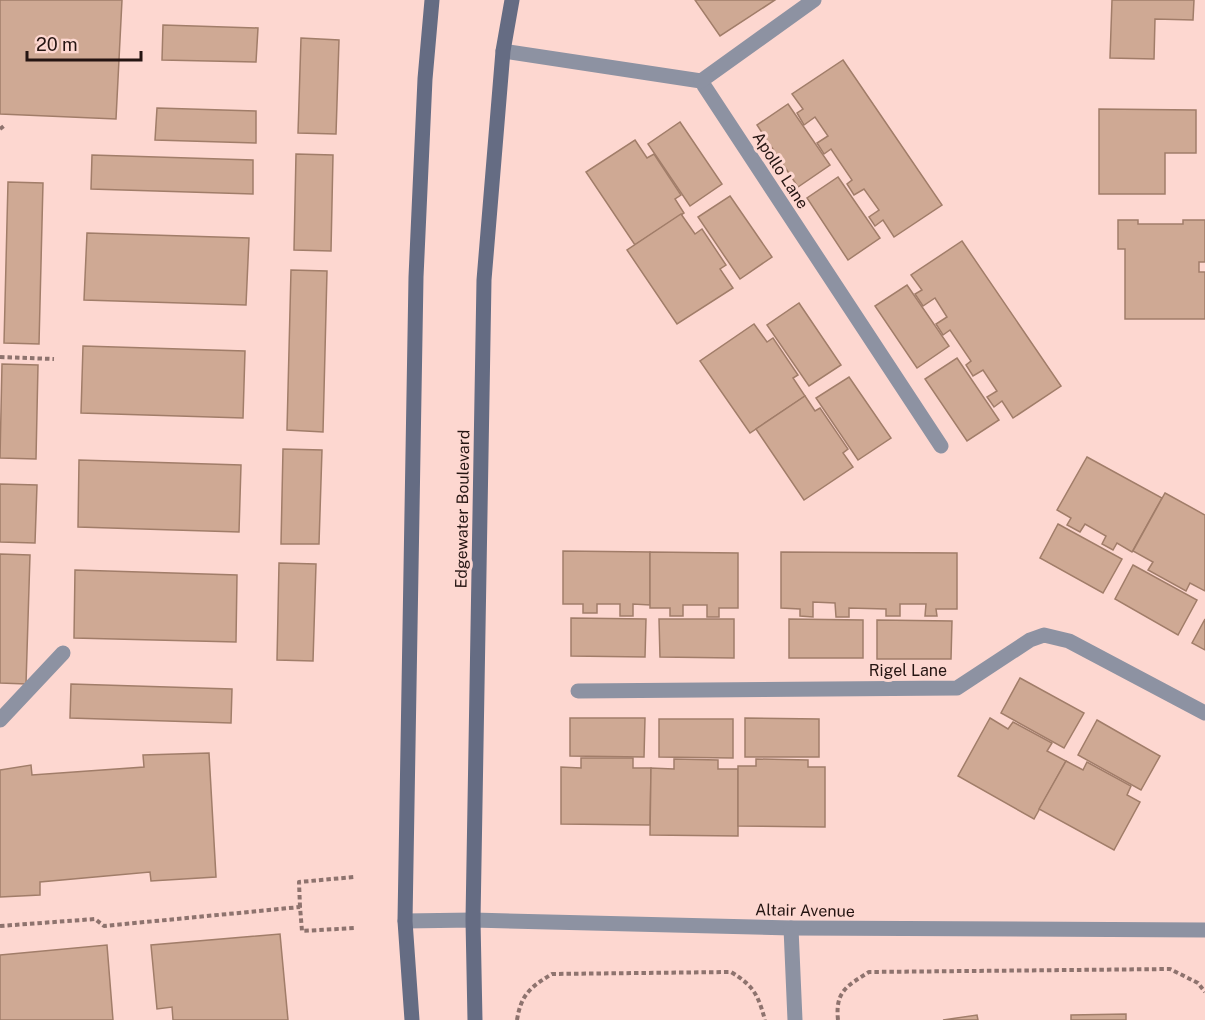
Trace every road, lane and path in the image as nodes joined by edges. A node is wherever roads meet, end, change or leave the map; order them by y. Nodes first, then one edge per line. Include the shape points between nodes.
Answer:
1 (432, 0) edge
2 (512, 0) edge
3 (814, 0) edge
4 (503, 51) junction
5 (701, 81) junction
6 (5, 125) dead end
7 (0, 129) edge
8 (0, 357) edge
9 (54, 359) dead end
10 (941, 447) dead end
11 (63, 653) dead end
12 (578, 691) dead end
13 (1205, 713) edge
14 (0, 720) edge
15 (354, 877) dead end
16 (300, 907) junction
17 (473, 920) junction
18 (405, 921) junction
19 (0, 926) edge
20 (354, 928) dead end
21 (791, 928) junction
22 (1205, 930) edge
23 (1205, 992) edge
24 (412, 1020) edge
25 (475, 1020) edge
26 (517, 1020) edge
27 (765, 1020) edge
28 (795, 1020) edge
29 (838, 1020) edge

1 - 18 main road via 416,276
2 - 4 main road, Edgewater Boulevard
3 - 5 street
4 - 5 street
4 - 17 main road, Edgewater Boulevard via 484,280
5 - 10 street, Apollo Lane
6 - 7 path
8 - 9 path
11 - 14 street
12 - 13 street, Rigel Lane via 957,688 1030,640 1044,635 1069,641
15 - 16 path via 299,882
16 - 19 path via 104,926 95,919
16 - 20 path via 302,931
17 - 18 street, Altair Avenue
17 - 21 street, Altair Avenue
17 - 25 main road, Edgewater Boulevard
18 - 24 main road
21 - 22 street, Altair Avenue
21 - 28 street
23 - 29 path via 1198,983 1170,969 869,972 845,987 837,1005
26 - 27 path via 520,1002 534,985 552,974 716,972 732,972 747,982 756,992

